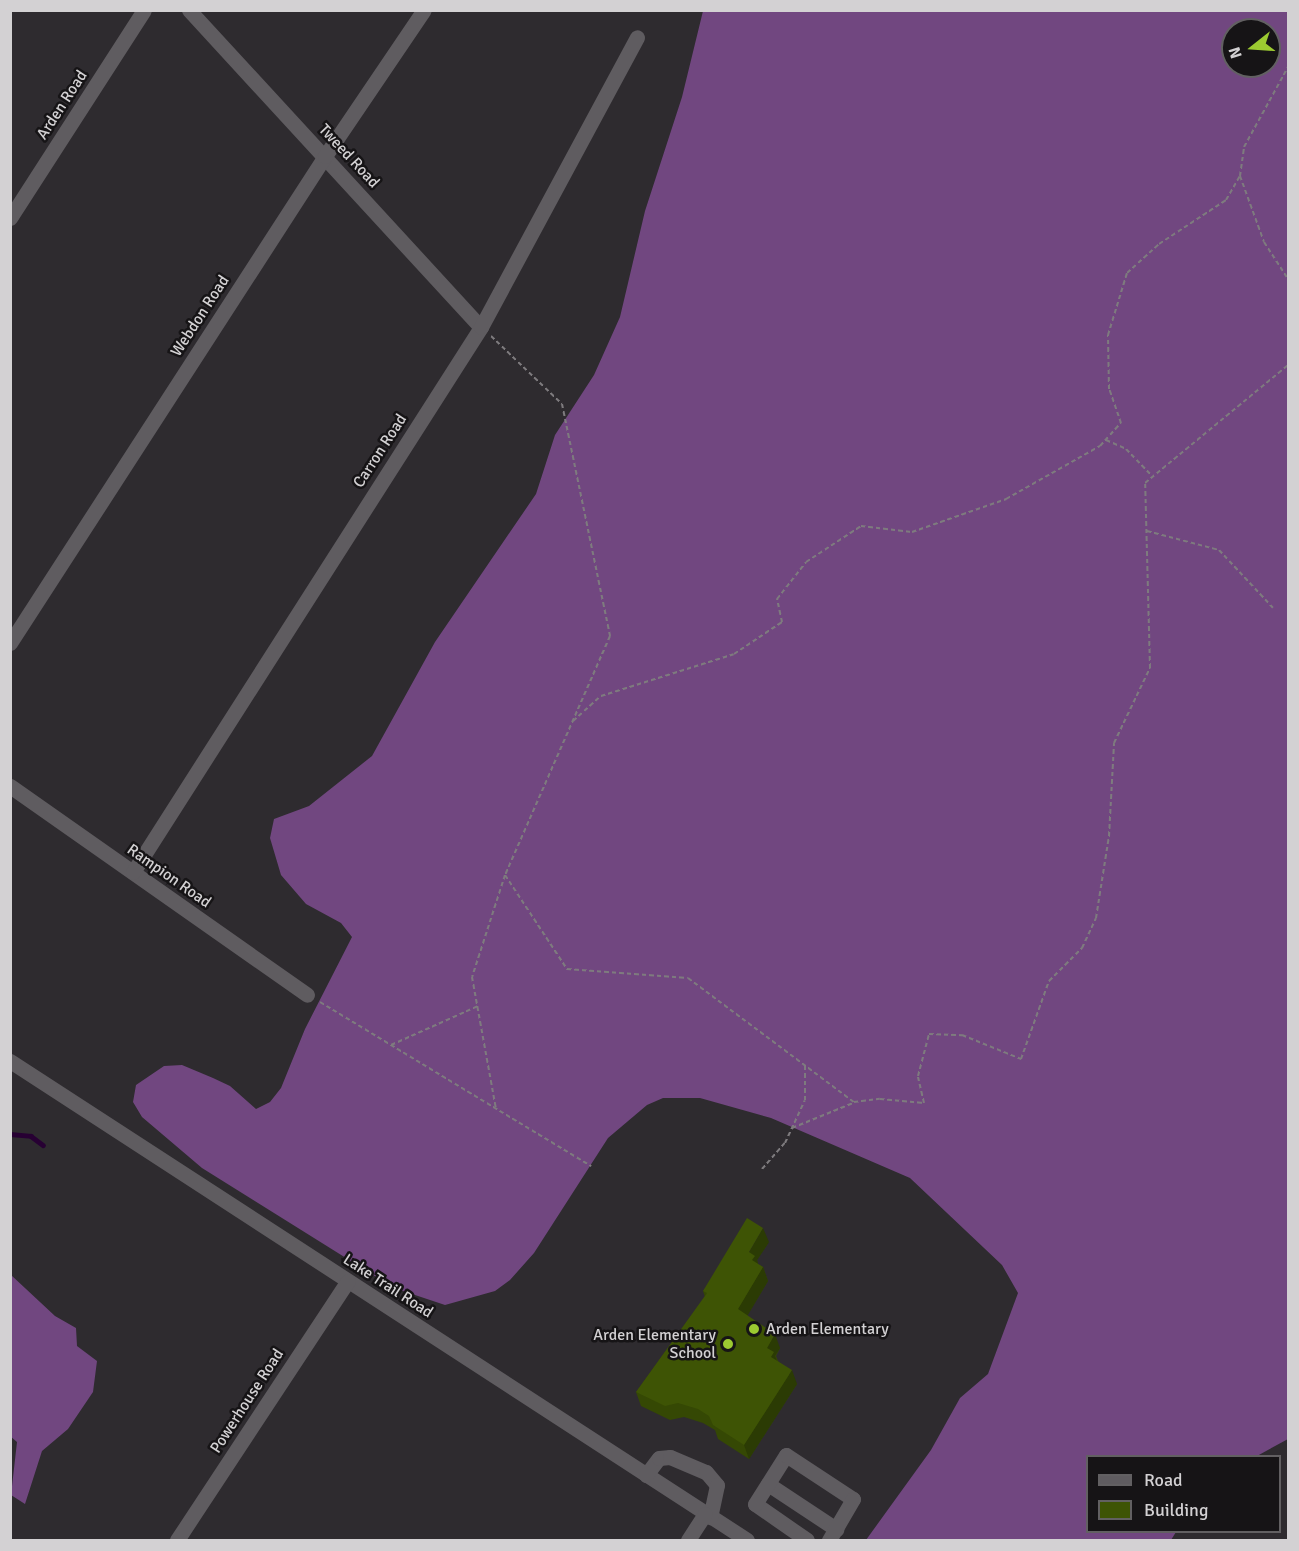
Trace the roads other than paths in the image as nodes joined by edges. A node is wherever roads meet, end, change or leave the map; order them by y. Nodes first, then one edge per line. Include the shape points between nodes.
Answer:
1 (144, 10) edge
2 (189, 10) edge
3 (424, 10) edge
4 (637, 37) dead end
5 (325, 156) junction
6 (10, 218) edge
7 (481, 327) junction
8 (10, 644) edge
9 (10, 786) edge
10 (133, 872) junction
11 (308, 995) road end
12 (10, 1061) edge
13 (348, 1281) junction
14 (646, 1475) junction
15 (768, 1484) junction
16 (708, 1515) junction
17 (832, 1535) edge
18 (177, 1540) edge
19 (688, 1540) edge
20 (747, 1540) edge
21 (807, 1540) edge

1 - 6 street, Arden Road
2 - 5 street, Tweed Road
3 - 5 street, Webdon Road
4 - 7 street, Carron Road
5 - 7 street, Tweed Road
5 - 8 street, Webdon Road
7 - 10 street, Carron Road
9 - 10 street, Rampion Road
10 - 11 street, Rampion Road
12 - 13 street, Lake Trail Road
13 - 14 street, Lake Trail Road
13 - 18 street, Powerhouse Road
14 - 16 street, Lake Trail Road
14 - 16 street via 659,1458 670,1457 706,1472 717,1485
15 - 17 street
15 - 17 street via 786,1455 853,1499
15 - 21 street via 755,1504
16 - 19 street
16 - 20 street, Lake Trail Road

